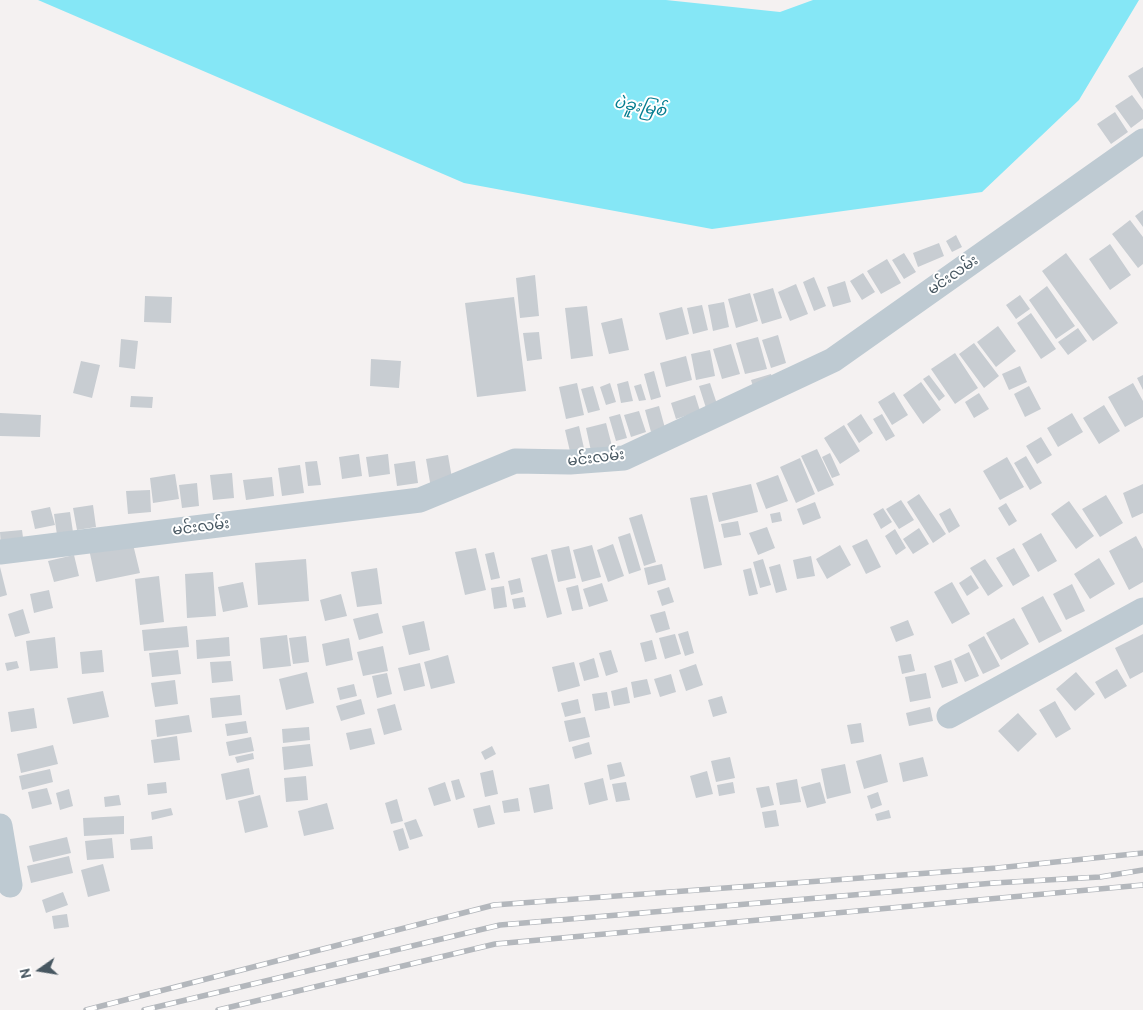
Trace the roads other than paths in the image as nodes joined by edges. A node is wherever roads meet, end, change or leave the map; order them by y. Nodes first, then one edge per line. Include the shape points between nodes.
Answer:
1 (1143, 141) edge
2 (0, 552) edge
3 (1143, 610) edge
4 (949, 716) dead end
5 (0, 826) edge
6 (10, 885) dead end

1 - 2 street, မင်းလမ်း via 833,360 624,458 516,461 420,500
3 - 4 street
5 - 6 street

